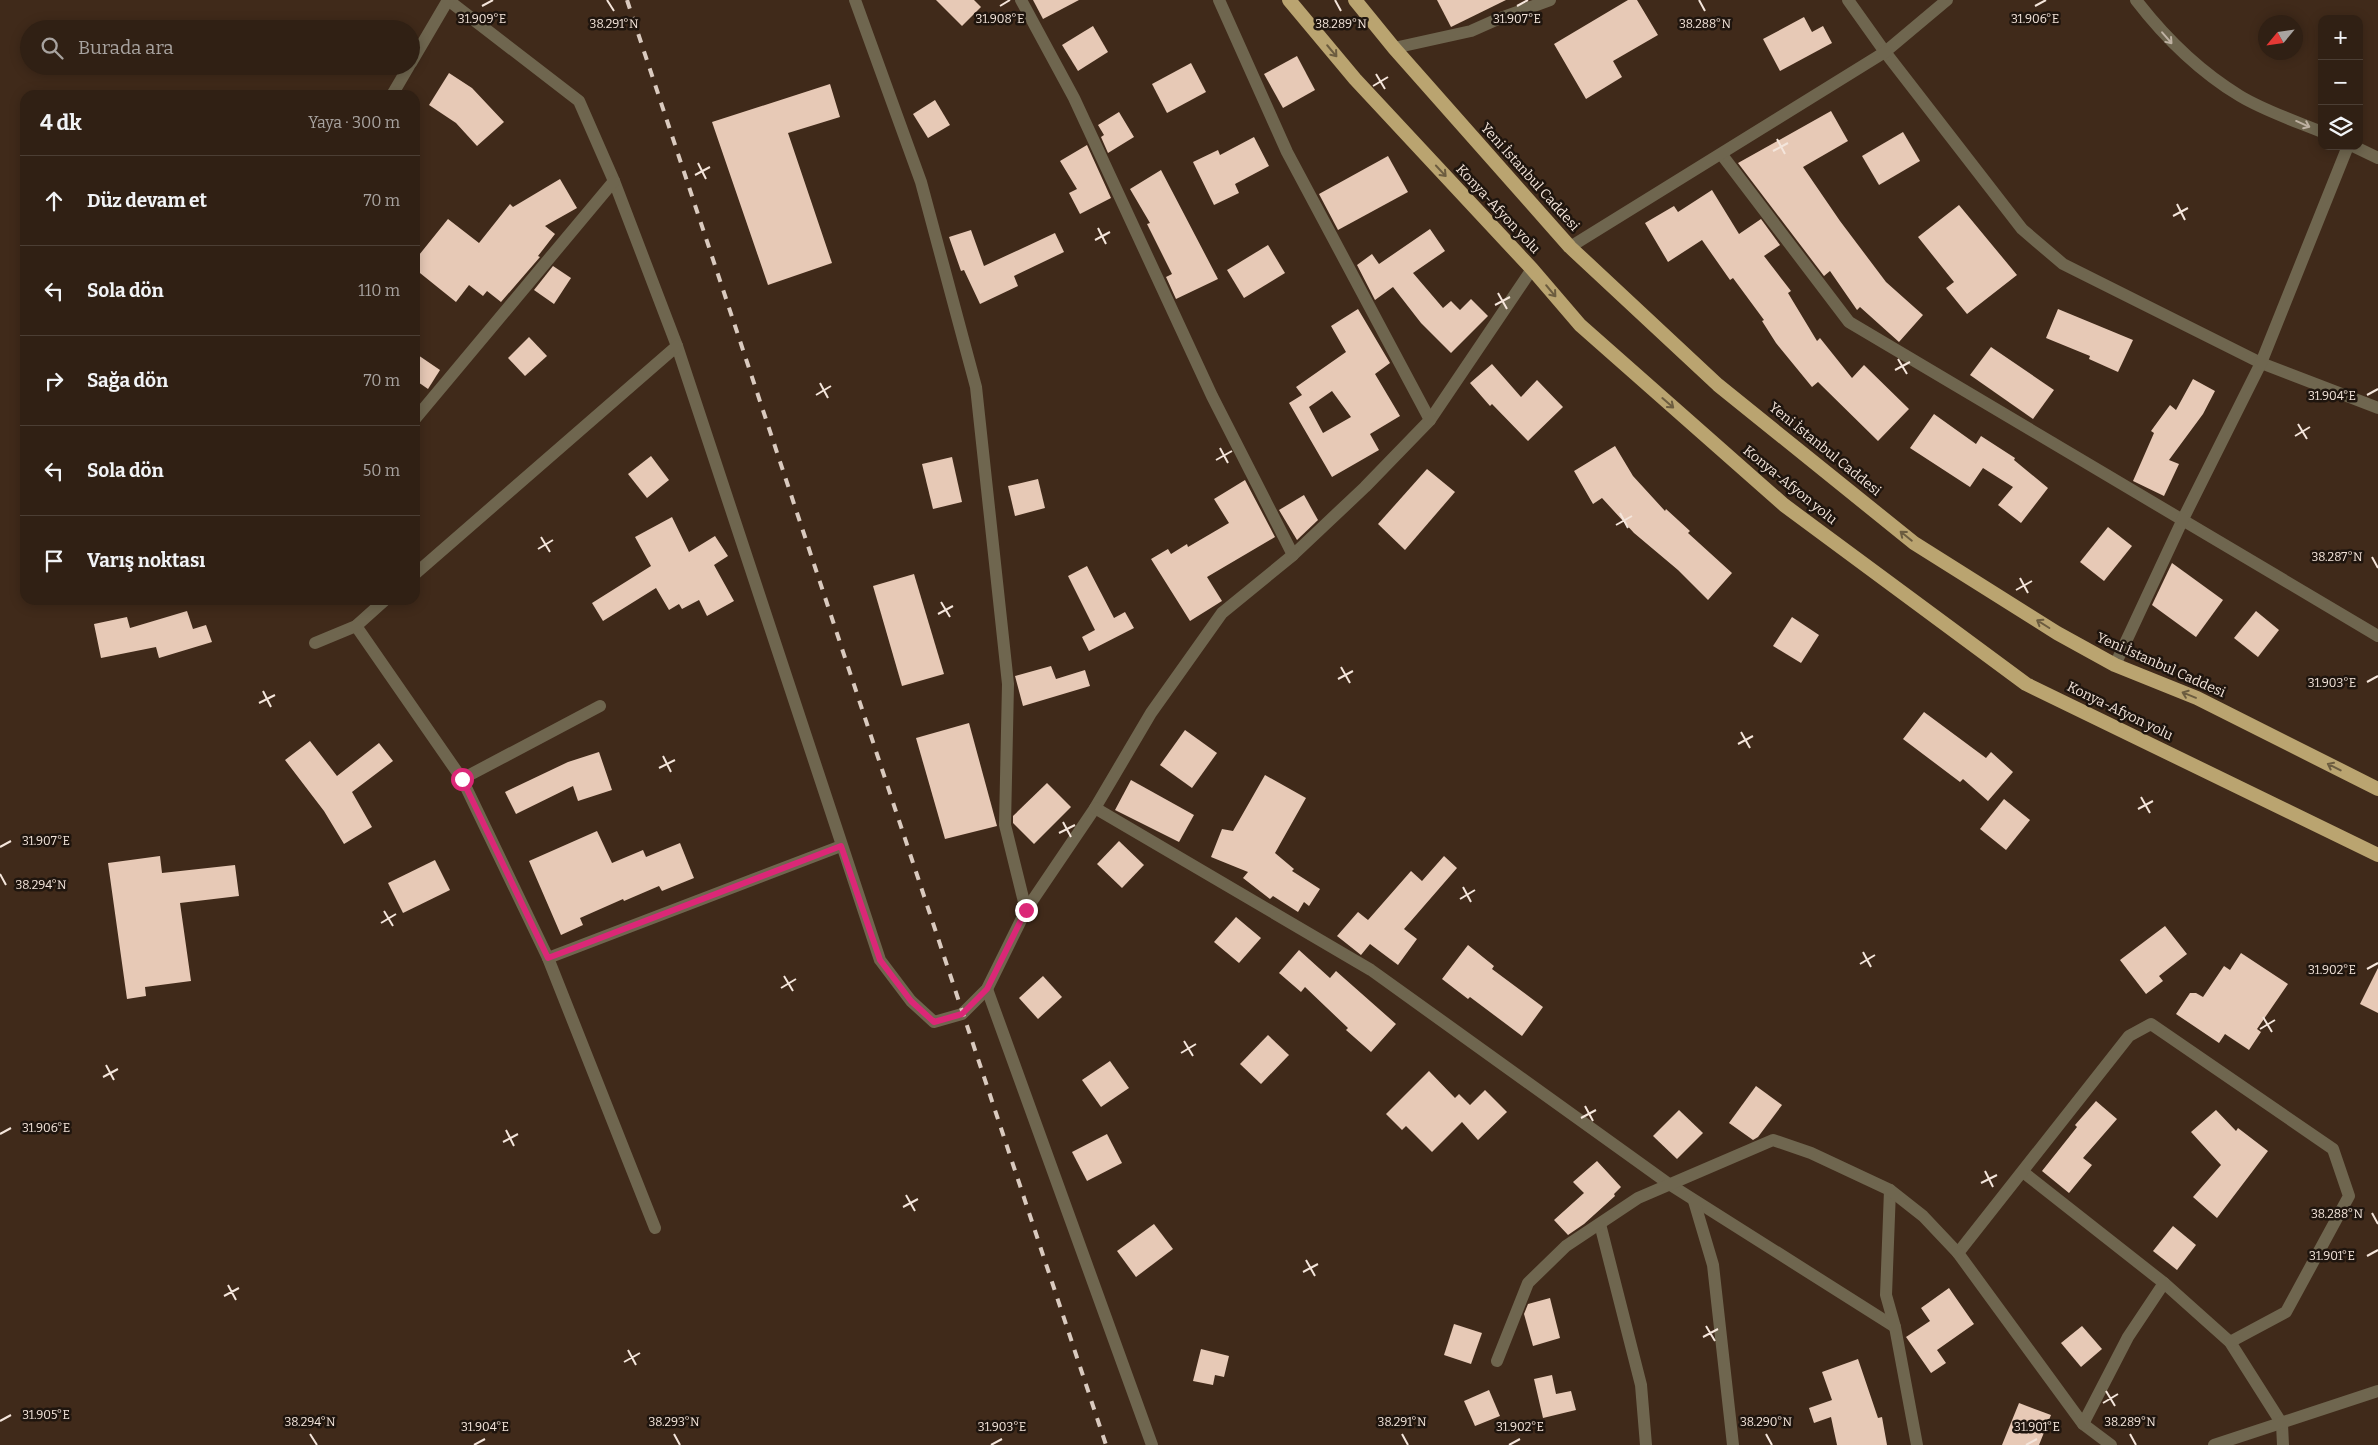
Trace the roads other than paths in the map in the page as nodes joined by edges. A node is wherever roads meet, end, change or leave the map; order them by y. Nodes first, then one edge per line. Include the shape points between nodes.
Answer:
1 (448, 0) edge
2 (855, 0) edge
3 (1021, 0) edge
4 (1219, 0) edge
5 (1289, 0) edge
6 (1355, 0) edge
7 (1550, 0) edge
8 (1848, 0) edge
9 (1947, 0) edge
10 (2136, 0) edge
11 (420, 48) edge
12 (1394, 48) junction
13 (1885, 52) junction
14 (404, 75) edge
15 (395, 90) edge
16 (2318, 130) edge
17 (2346, 150) edge
18 (2361, 150) edge
19 (1722, 155) junction
20 (2378, 158) edge
21 (614, 181) junction
22 (1570, 247) junction
23 (1532, 269) junction
24 (677, 346) junction
25 (2261, 363) junction
26 (2378, 408) edge
27 (420, 413) edge
28 (1430, 420) junction
29 (2183, 519) junction
30 (1293, 555) junction
31 (420, 570) edge
32 (380, 605) edge
33 (356, 626) junction
34 (2378, 636) edge
35 (315, 643) dead end
36 (2115, 665) junction
37 (600, 706) dead end
38 (462, 779) junction
39 (2378, 789) edge
40 (1095, 808) junction
41 (841, 846) junction
42 (2378, 855) edge
43 (1026, 910) junction
44 (548, 958) junction
45 (987, 989) junction
46 (2023, 1172) junction
47 (1669, 1184) junction
48 (1890, 1190) junction
49 (1694, 1201) junction
50 (1600, 1224) junction
51 (655, 1228) dead end
52 (1958, 1253) junction
53 (2164, 1283) junction
54 (1895, 1327) junction
55 (2230, 1342) junction
56 (1497, 1361) dead end
57 (2378, 1392) edge
58 (2083, 1424) junction
59 (2282, 1424) junction
60 (1152, 1445) edge
61 (1646, 1445) edge
62 (1733, 1445) edge
63 (1917, 1445) edge
64 (2111, 1445) edge
65 (2214, 1445) edge
66 (2283, 1445) edge

1 - 11 street
1 - 21 street via 579,101
2 - 43 street via 921,182 976,387 1008,684 1005,824
3 - 30 street via 1074,98 1212,396
4 - 28 street via 1287,152
5 -> 23 highway, Konya-Afyon yolu via 1355,79
6 - 12 highway, Yeni İstanbul Caddesi
7 - 12 street via 1472,31
8 - 13 street
9 - 13 street
10 -> 16 street via 2171,43 2197,66 2242,97
12 - 22 highway, Yeni İstanbul Caddesi
13 - 19 street
13 - 25 street via 2022,229 2063,264
14 - 15 street
17 - 25 street
18 - 20 street
19 - 22 street
19 - 29 street via 1849,322
21 - 24 street
21 - 27 street
36 -> 22 highway, Yeni İstanbul Caddesi via 2057,633 1914,543 1718,385
23 - 28 street
23 -> 42 highway, Konya-Afyon yolu via 1580,325 1784,505 2026,684
24 - 31 street
24 - 41 street
25 - 26 street
25 - 29 street
28 - 30 street
29 - 34 street
29 - 36 street
30 - 40 street via 1222,613 1151,714
32 - 33 street
33 - 35 street
33 - 38 street
39 -> 36 highway, Yeni İstanbul Caddesi via 2198,698
37 - 38 street
38 - 44 street
40 - 43 street
40 - 47 street via 1371,970
41 - 44 street
41 - 45 street via 880,960 911,1001 934,1022 962,1014
43 - 45 street
44 - 51 street
45 - 60 street
46 - 52 street
46 - 53 street
46 - 55 street via 2129,1036 2151,1024 2333,1149 2349,1196 2286,1312
47 - 48 street via 1772,1140 1810,1153
47 - 49 street
47 - 50 street via 1638,1198
48 - 52 street via 1923,1216
48 - 54 street via 1886,1295
49 - 54 street
49 - 62 street via 1713,1265
50 - 56 street via 1566,1246 1528,1283
50 - 61 street via 1641,1385
52 - 58 street
53 - 55 street
53 - 58 street via 2128,1337
54 - 63 street
55 - 59 street
57 - 59 street
58 - 64 street
59 - 65 street
59 - 66 street

